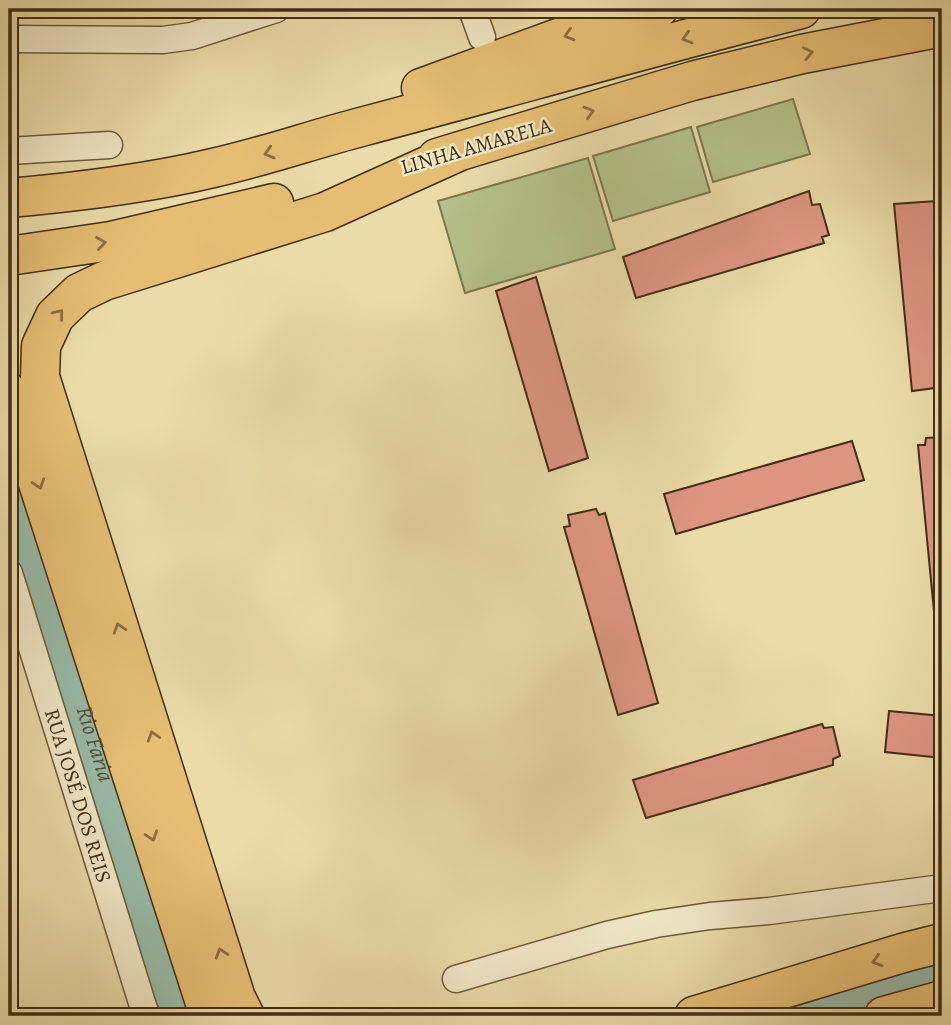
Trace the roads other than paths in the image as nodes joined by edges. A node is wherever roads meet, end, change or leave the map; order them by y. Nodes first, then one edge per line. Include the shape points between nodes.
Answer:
1 (276, 9) edge
2 (472, 9) edge
3 (657, 9) edge
4 (801, 9) edge
5 (942, 27) edge
6 (482, 37) dead end
7 (9, 39) edge
8 (334, 134) junction
9 (110, 145) dead end
10 (468, 149) junction
11 (9, 151) edge
12 (9, 198) edge
13 (9, 256) edge
14 (9, 393) edge
15 (9, 573) edge
16 (124, 697) junction
17 (942, 888) edge
18 (942, 943) edge
19 (456, 979) dead end
20 (942, 1000) edge
21 (147, 1016) edge
22 (211, 1016) edge
23 (245, 1016) edge
24 (694, 1016) edge
25 (884, 1016) edge

1 - 7 street via 192,36 163,40
2 - 6 street
3 -> 8 highway via 558,38 410,92
4 -> 8 highway
10 -> 5 highway, LINHA AMARELA via 692,81
8 -> 12 highway via 161,179
9 - 11 street
13 -> 10 highway, LINHA AMARELA via 111,242 250,210
16 -> 10 highway via 40,377 41,346 55,316 79,293 104,281 326,212
14 -> 16 highway
15 - 21 street, RUA JOSÉ DOS REIS
16 -> 22 highway
23 -> 16 highway
17 - 19 street via 656,924
18 -> 24 highway
20 - 25 highway

